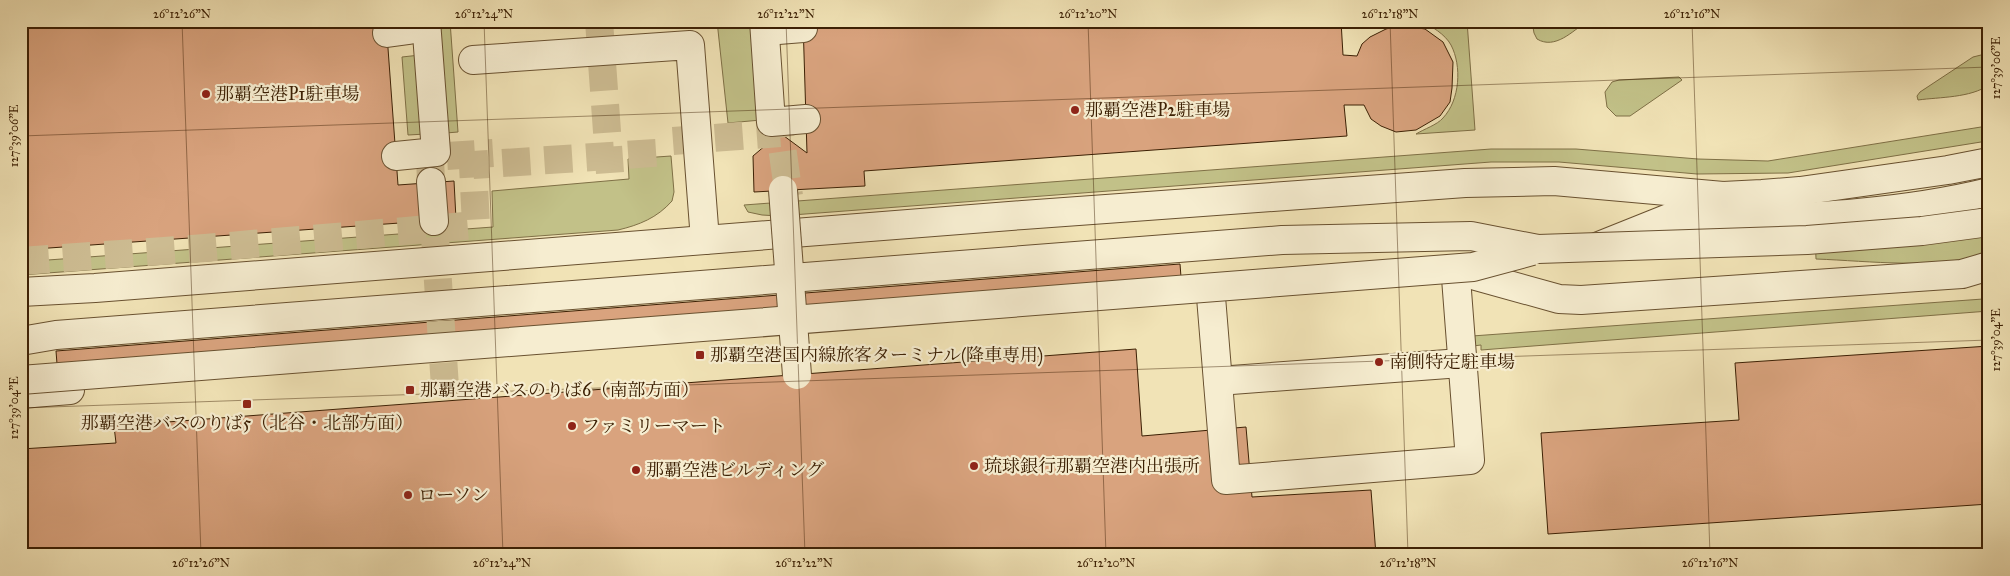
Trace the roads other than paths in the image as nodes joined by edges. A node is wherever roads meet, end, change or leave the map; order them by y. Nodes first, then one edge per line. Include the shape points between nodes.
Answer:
1 (426, 21) edge
2 (764, 21) edge
3 (473, 60) dead end
4 (806, 119) dead end
5 (396, 156) dead end
6 (1989, 162) edge
7 (431, 182) tunnel mouth
8 (783, 190) tunnel mouth
9 (1989, 192) edge
10 (1723, 196) junction
11 (434, 221) tunnel mouth
12 (1989, 222) edge
13 (1654, 224) junction
14 (704, 240) junction
15 (1538, 249) junction
16 (1989, 266) edge
17 (1466, 277) junction
18 (21, 292) edge
19 (1211, 297) junction
20 (21, 341) edge
21 (1461, 363) junction
22 (797, 375) dead end
23 (21, 380) edge
24 (1218, 381) junction
25 (21, 394) edge

1 - 5 street via 436,152
2 - 4 street via 771,122
3 - 14 street via 690,46
6 - 10 street via 1800,191
7 - 11 street
8 - 22 street, bridge
9 - 13 street via 1880,210
10 - 13 street
10 - 14 street via 1510,180
12 - 15 street, bridge via 1807,240
13 - 17 street via 1588,250
14 - 18 street
15 - 20 street, bridge via 1470,236 1282,240 76,334
15 - 23 street, bridge via 1473,267
16 - 17 street via 1962,274 1581,300 1559,299
17 - 19 street
17 - 21 street
19 - 24 street
19 - 25 street
21 - 24 street
21 - 24 street via 1470,460 1245,479 1226,480

